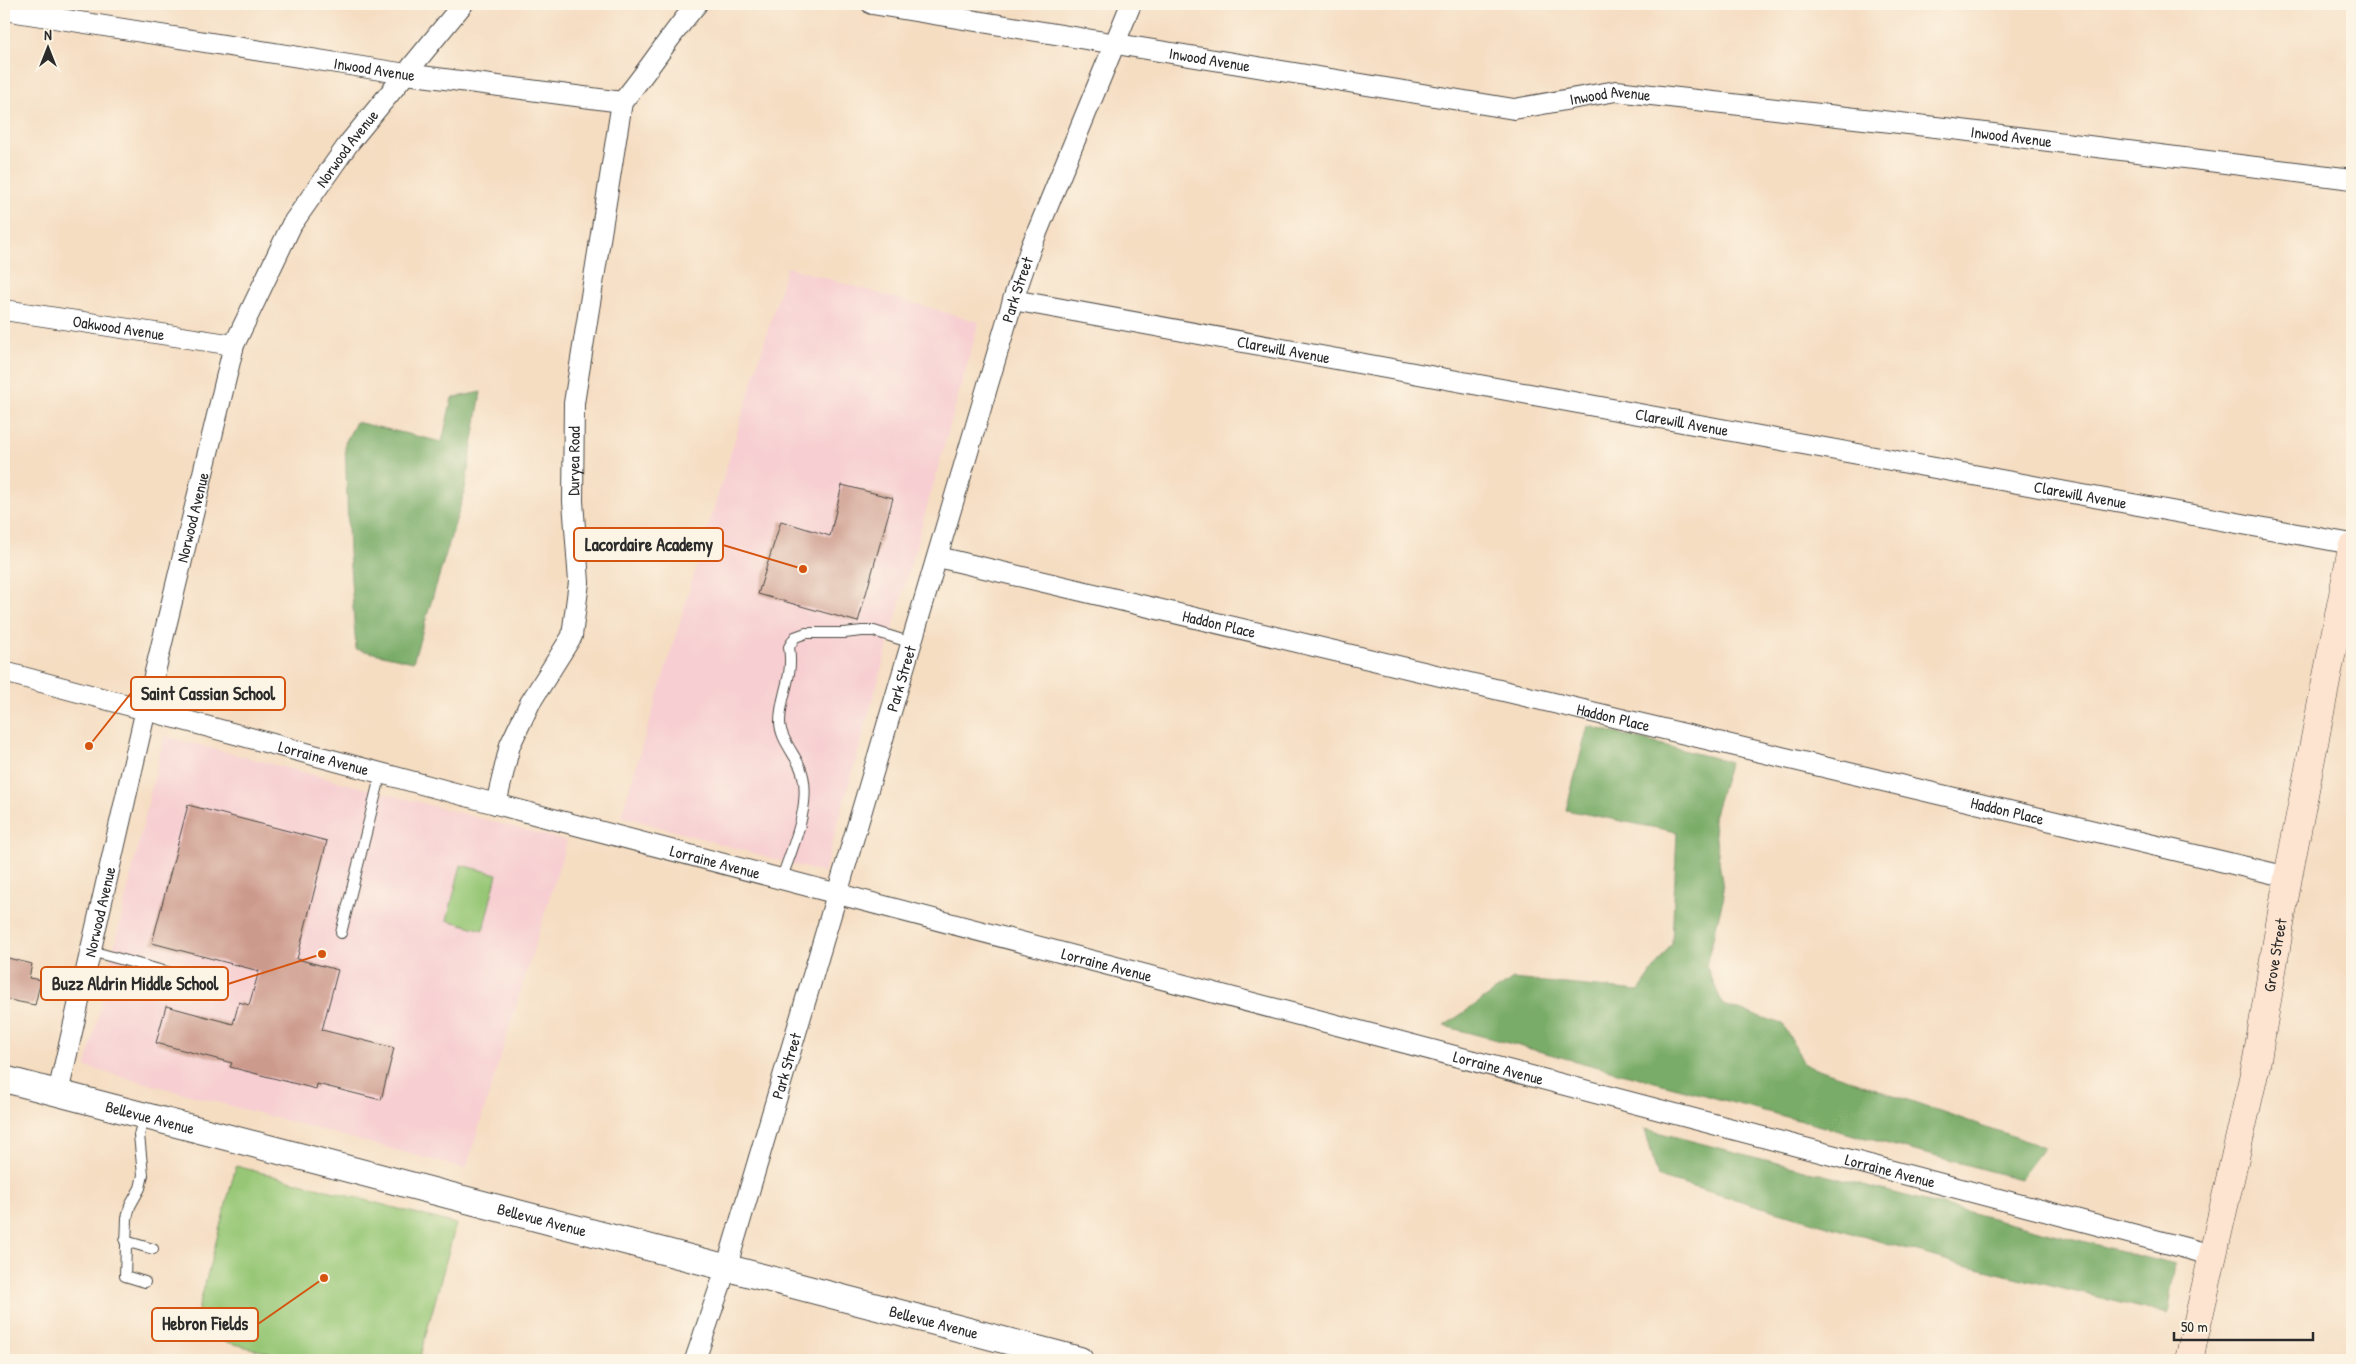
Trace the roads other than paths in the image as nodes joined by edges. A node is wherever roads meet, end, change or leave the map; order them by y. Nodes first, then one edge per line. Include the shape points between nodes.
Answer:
1 (463, 4) edge
2 (697, 4) edge
3 (872, 4) edge
4 (1131, 4) edge
5 (4, 10) edge
6 (1115, 42) junction
7 (406, 74) junction
8 (622, 102) junction
9 (2352, 179) edge
10 (1013, 300) junction
11 (4, 310) edge
12 (234, 345) junction
13 (2352, 544) edge
14 (2352, 548) edge
15 (938, 557) junction
16 (912, 643) junction
17 (4, 672) edge
18 (146, 709) junction
19 (381, 773) junction
20 (496, 804) junction
21 (782, 877) junction
22 (2288, 877) junction
23 (838, 892) junction
24 (341, 933) dead end
25 (91, 950) junction
26 (221, 987) dead end
27 (4, 1078) edge
28 (58, 1093) junction
29 (144, 1116) junction
30 (125, 1241) junction
31 (153, 1249) dead end
32 (2212, 1255) junction
33 (726, 1269) junction
34 (144, 1282) dead end
35 (695, 1360) edge
36 (1080, 1360) edge
37 (2189, 1360) edge

1 - 7 street, Norwood Avenue
2 - 8 street
3 - 6 street, Inwood Avenue
4 - 6 street, Park Street
5 - 7 street, Inwood Avenue
6 - 9 street, Inwood Avenue via 1514,109 1616,91
6 - 10 street, Park Street via 1030,247
7 - 8 street, Inwood Avenue
7 - 12 street, Norwood Avenue via 349,143 292,224
8 - 20 street, Duryea Road via 574,403 574,501 579,582 572,636 530,703 510,745
10 - 13 street, Clarewill Avenue
10 - 15 street, Park Street
11 - 12 street, Oakwood Avenue
12 - 18 street, Norwood Avenue
14 - 22 main road, Grove Street
15 - 16 street, Park Street
15 - 22 street, Haddon Place
16 - 21 lane via 874,631 806,633 795,637 789,647 792,664 780,723 801,768 805,790 798,832
16 - 23 street, Park Street
17 - 18 street, Lorraine Avenue
18 - 19 street, Lorraine Avenue
18 - 25 street, Norwood Avenue
19 - 20 street, Lorraine Avenue
19 - 24 lane
20 - 21 street, Lorraine Avenue
21 - 23 street, Lorraine Avenue
22 - 32 main road, Grove Street via 2256,1065
23 - 32 street, Lorraine Avenue
23 - 33 street, Park Street
25 - 26 lane
25 - 28 street, Norwood Avenue
27 - 28 street, Bellevue Avenue
28 - 29 street, Bellevue Avenue
29 - 30 lane via 139,1135 143,1176 130,1206
29 - 33 street, Bellevue Avenue
30 - 31 lane
30 - 34 lane via 125,1276
32 - 37 main road, Grove Street
33 - 35 street, Park Street
33 - 36 street, Bellevue Avenue

